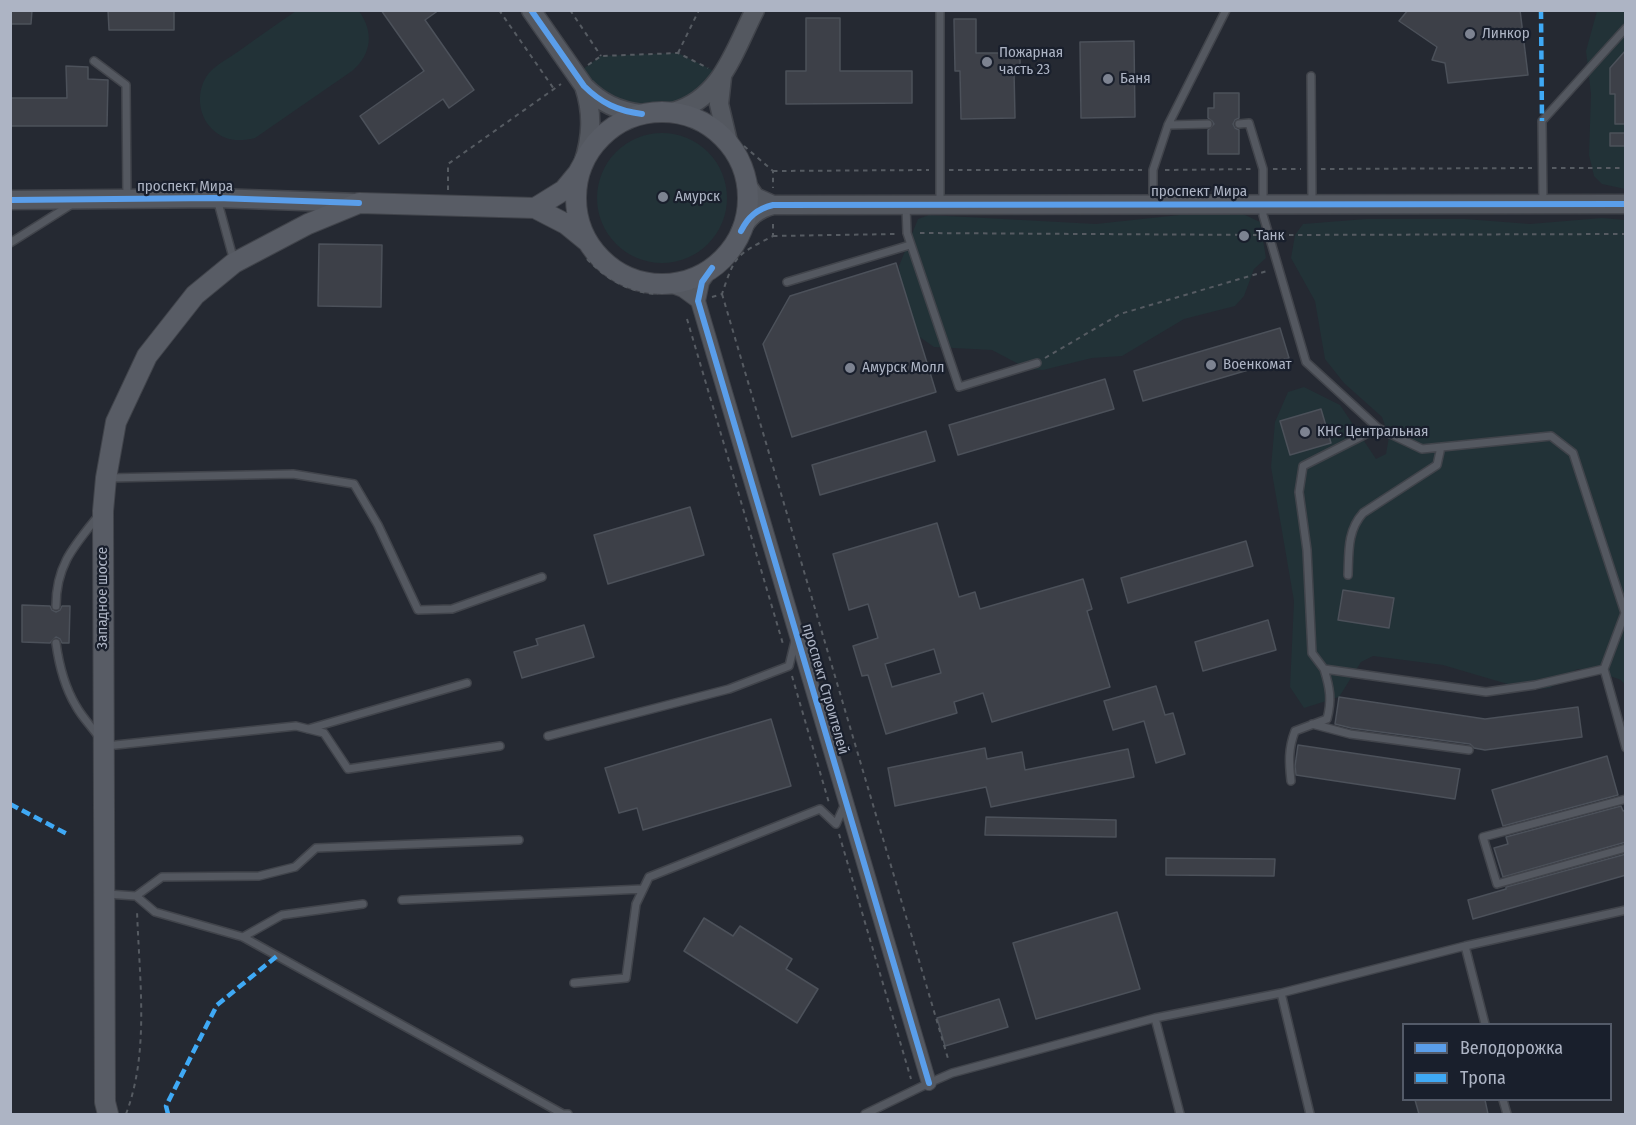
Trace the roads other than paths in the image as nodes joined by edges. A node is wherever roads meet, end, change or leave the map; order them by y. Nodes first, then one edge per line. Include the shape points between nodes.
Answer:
1 (531, 10) edge
2 (755, 10) edge
3 (940, 10) edge
4 (1226, 10) edge
5 (1626, 28) edge
6 (94, 61) dead end
7 (722, 75) junction
8 (1311, 76) dead end
9 (584, 86) junction
10 (674, 112) junction
11 (642, 114) junction
12 (1209, 124) dead end
13 (1239, 124) dead end
14 (1168, 125) junction
15 (728, 142) junction
16 (584, 164) junction
17 (747, 185) junction
18 (217, 198) junction
19 (80, 199) junction
20 (127, 199) junction
21 (10, 200) edge
22 (359, 204) junction
23 (940, 204) junction
24 (1153, 204) junction
25 (1263, 204) junction
26 (1312, 204) junction
27 (1543, 204) junction
28 (1626, 204) edge
29 (773, 205) junction
30 (906, 205) junction
31 (535, 208) junction
32 (741, 231) junction
33 (10, 243) edge
34 (910, 245) junction
35 (597, 253) junction
36 (234, 263) junction
37 (712, 268) junction
38 (787, 282) dead end
39 (667, 284) junction
40 (698, 301) junction
41 (1037, 363) road end
42 (1378, 428) junction
43 (1441, 447) junction
44 (106, 478) junction
45 (103, 511) junction
46 (1348, 575) dead end
47 (542, 577) dead end
48 (56, 606) dead end
49 (1626, 613) edge
50 (797, 635) junction
51 (56, 643) dead end
52 (1324, 669) junction
53 (1604, 669) junction
54 (467, 683) dead end
55 (1312, 724) junction
56 (308, 729) junction
57 (548, 736) dead end
58 (103, 746) junction
59 (500, 746) dead end
60 (1626, 748) edge
61 (1469, 750) dead end
62 (1292, 781) dead end
63 (1626, 799) edge
64 (846, 801) junction
65 (519, 840) dead end
66 (1626, 848) edge
67 (643, 889) junction
68 (104, 894) junction
69 (136, 896) junction
70 (402, 900) dead end
71 (363, 904) dead end
72 (1626, 910) edge
73 (243, 937) junction
74 (1465, 946) junction
75 (574, 983) dead end
76 (1281, 993) junction
77 (1155, 1018) junction
78 (1485, 1023) edge
79 (929, 1083) junction
80 (108, 1114) edge
81 (568, 1114) edge
82 (866, 1114) edge
83 (1180, 1114) edge
84 (1310, 1114) edge

1 - 9 street
2 - 7 street
3 - 23 lane
4 - 14 lane
5 - 27 lane via 1542,121
6 - 20 lane via 126,85
7 - 10 street via 700,101
7 - 15 street via 719,105
8 - 26 lane
9 - 11 street via 619,110
9 - 16 street via 591,122
10 - 11 main road
10 - 15 main road via 704,122
11 - 16 main road via 607,132
12 - 14 lane
13 - 25 lane via 1249,123 1263,169
14 - 24 lane via 1153,170
15 - 17 main road
16 - 31 main road via 564,190
16 - 35 main road via 579,179 578,210 581,226
17 - 29 street via 755,196
17 - 32 main road via 748,201
18 - 20 street, проспект Мира
18 - 22 street, проспект Мира
18 - 36 lane
19 - 20 street, проспект Мира
19 - 21 street, проспект Мира
19 - 33 lane
22 - 31 main road
22 - 36 main road, Западное шоссе via 308,224
23 - 24 street, проспект Мира
23 - 30 street, проспект Мира
24 - 25 street, проспект Мира
25 - 26 street, проспект Мира
25 - 42 lane via 1306,362
26 - 27 street, проспект Мира
27 - 28 street, проспект Мира
29 - 30 street, проспект Мира
29 - 32 street via 750,216
30 - 34 lane
31 - 35 main road via 566,224
32 - 37 main road via 724,258
34 - 38 lane
34 - 41 lane via 959,387
35 - 39 main road via 629,276
36 - 44 main road, Западное шоссе via 195,295 147,356 116,422
37 - 39 main road
37 - 40 street via 702,282
39 - 40 street
40 - 50 street, проспект Строителей
42 - 43 lane via 1422,449
42 - 52 lane via 1303,466 1299,492 1307,549 1312,653
43 - 46 lane via 1437,465 1363,513 1356,522 1350,536
43 - 49 lane via 1551,436 1573,453
44 - 45 main road, Западное шоссе
44 - 47 lane via 293,474 354,484 418,610 452,609
45 - 48 lane via 71,549 56,584
45 - 58 main road, Западное шоссе
49 - 53 lane
50 - 57 lane via 789,666 729,689
50 - 64 street, проспект Строителей
51 - 58 lane via 61,672 75,706
52 - 53 lane via 1486,692
52 - 55 lane via 1331,706 1327,719
53 - 60 lane
54 - 56 lane
55 - 61 lane via 1350,734
55 - 62 lane via 1295,731 1290,743
56 - 58 lane via 296,726
56 - 59 lane via 324,733 348,769
58 - 68 main road, Западное шоссе
63 - 66 lane via 1483,837 1497,884
64 - 67 lane via 836,824 820,809 649,877
64 - 79 street, проспект Строителей
65 - 69 lane via 316,848 295,867 259,876 162,877
67 - 70 lane
67 - 75 lane via 636,904 626,978
68 - 69 lane
68 - 80 main road, Западное шоссе
69 - 73 lane via 155,912
71 - 73 lane via 282,915
72 - 74 lane
73 - 81 lane
74 - 76 lane
74 - 78 lane
76 - 77 lane
76 - 84 lane
77 - 79 lane
77 - 83 lane
79 - 82 lane

